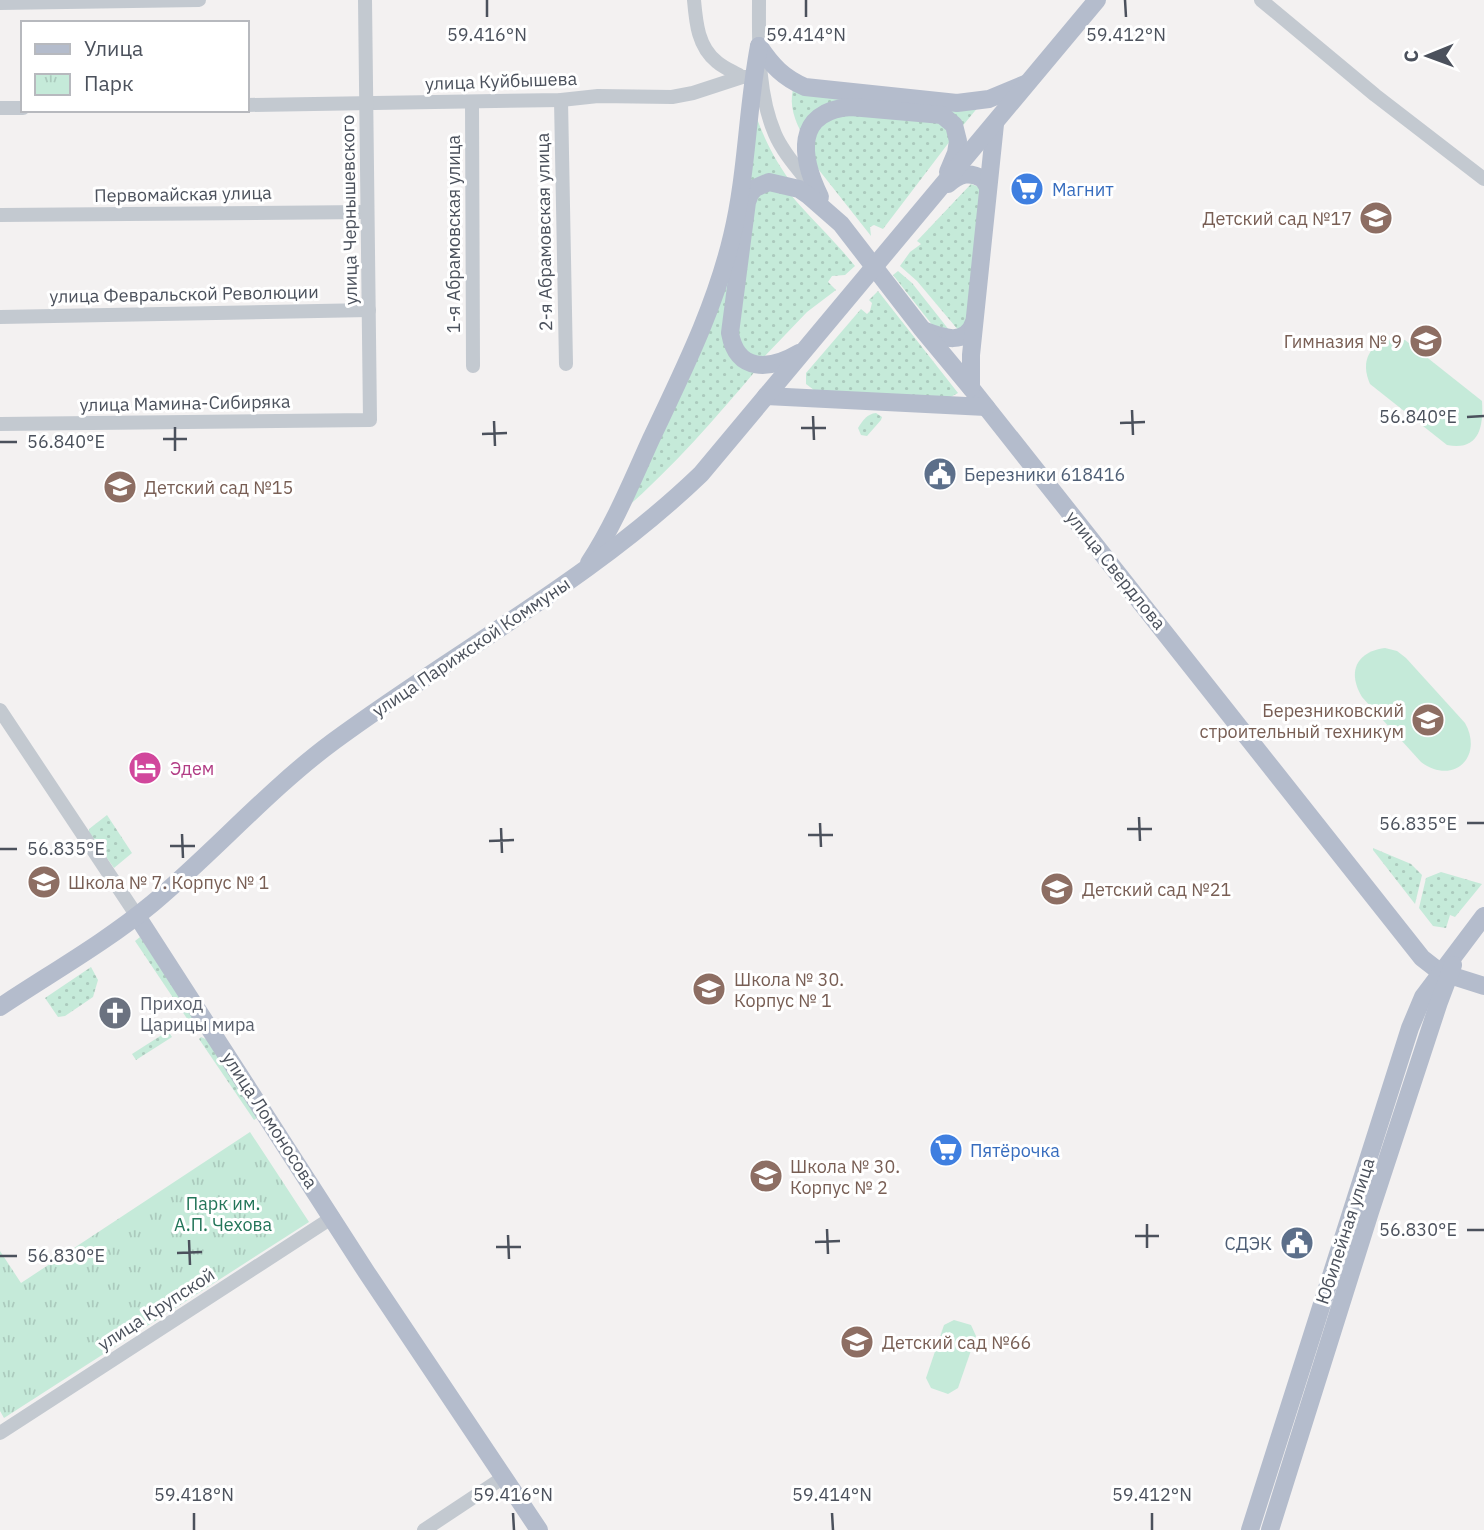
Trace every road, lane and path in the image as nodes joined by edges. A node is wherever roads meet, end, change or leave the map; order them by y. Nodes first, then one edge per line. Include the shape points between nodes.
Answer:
1 (200, 0) edge
2 (365, 0) edge
3 (694, 0) edge
4 (759, 0) edge
5 (1097, 0) edge
6 (1261, 0) edge
7 (0, 3) edge
8 (759, 47) junction
9 (747, 77) junction
10 (1030, 82) junction
11 (561, 100) junction
12 (472, 102) junction
13 (367, 104) junction
14 (248, 105) edge
15 (0, 108) edge
16 (21, 108) edge
17 (995, 124) junction
18 (1484, 179) edge
19 (988, 187) junction
20 (936, 194) junction
21 (820, 197) junction
22 (367, 212) junction
23 (0, 215) edge
24 (841, 224) junction
25 (369, 310) junction
26 (976, 316) junction
27 (0, 317) edge
28 (922, 330) junction
29 (805, 349) junction
30 (566, 364) dead end
31 (473, 366) dead end
32 (971, 388) junction
33 (766, 396) junction
34 (986, 407) junction
35 (370, 420) joint
36 (0, 424) edge
37 (584, 570) junction
38 (0, 710) edge
39 (137, 916) junction
40 (1484, 916) edge
41 (1445, 973) junction
42 (1484, 986) edge
43 (0, 1007) edge
44 (333, 1217) junction
45 (0, 1433) edge
46 (505, 1477) junction
47 (424, 1530) edge
48 (539, 1530) edge
49 (1250, 1530) edge
50 (1270, 1530) edge

1 - 7 street
2 - 13 street, улица Чернышевского
3 - 9 street via 698,31 708,53 719,64
4 - 8 street, улица Свердлова
5 - 10 main road
6 - 18 street
8 - 9 main road
8 - 10 main road via 788,80 805,87 957,103 989,99
8 - 21 street, улица Свердлова via 775,133
9 - 11 street, улица Куйбышева via 672,97
9 - 37 main road via 743,172 718,287 624,498
10 - 17 main road
11 - 12 street, улица Куйбышева
11 - 30 street, 2-я Абрамовская улица
12 - 13 street, улица Куйбышева
12 - 31 street, 1-я Абрамовская улица
13 - 14 street, улица Куйбышева
13 - 22 street, улица Чернышевского
15 - 16 street
17 - 19 main road
17 - 20 main road
19 - 20 main road via 983,179 967,173
19 - 26 main road
20 - 21 main road via 956,153 954,125 942,115 851,107 829,111 812,125 807,136 807,167
20 - 29 main road, улица Парижской Коммуны
21 - 24 street, улица Свердлова
22 - 23 street, Первомайская улица
22 - 25 street, улица Чернышевского
24 - 28 main road, улица Свердлова
24 - 29 main road via 799,189 769,182 750,194 730,333 732,346 741,357 762,366 784,362
25 - 27 street, улица Февральской Революции
25 - 35 street, улица Чернышевского
26 - 28 main road via 972,330 960,338
26 - 32 main road
28 - 32 main road, улица Свердлова
29 - 33 main road, улица Парижской Коммуны
32 - 34 main road, улица Свердлова
33 - 34 main road
33 - 37 main road, улица Парижской Коммуны via 666,508
34 - 41 main road, улица Свердлова via 1419,954
35 - 36 street, улица Мамина-Сибиряка
37 - 39 main road, улица Парижской Коммуны via 331,744
38 - 39 street, улица Ломоносова
39 - 43 main road, улица Парижской Коммуны
39 - 44 main road, улица Ломоносова
40 - 41 main road, Юбилейная улица
41 - 42 main road, улица Свердлова
41 - 49 main road, Юбилейная улица via 1423,997 1410,1028
41 - 50 main road, Юбилейная улица
44 - 45 street, улица Крупской
44 - 46 main road, улица Ломоносова
46 - 47 street
46 - 48 main road, улица Ломоносова

